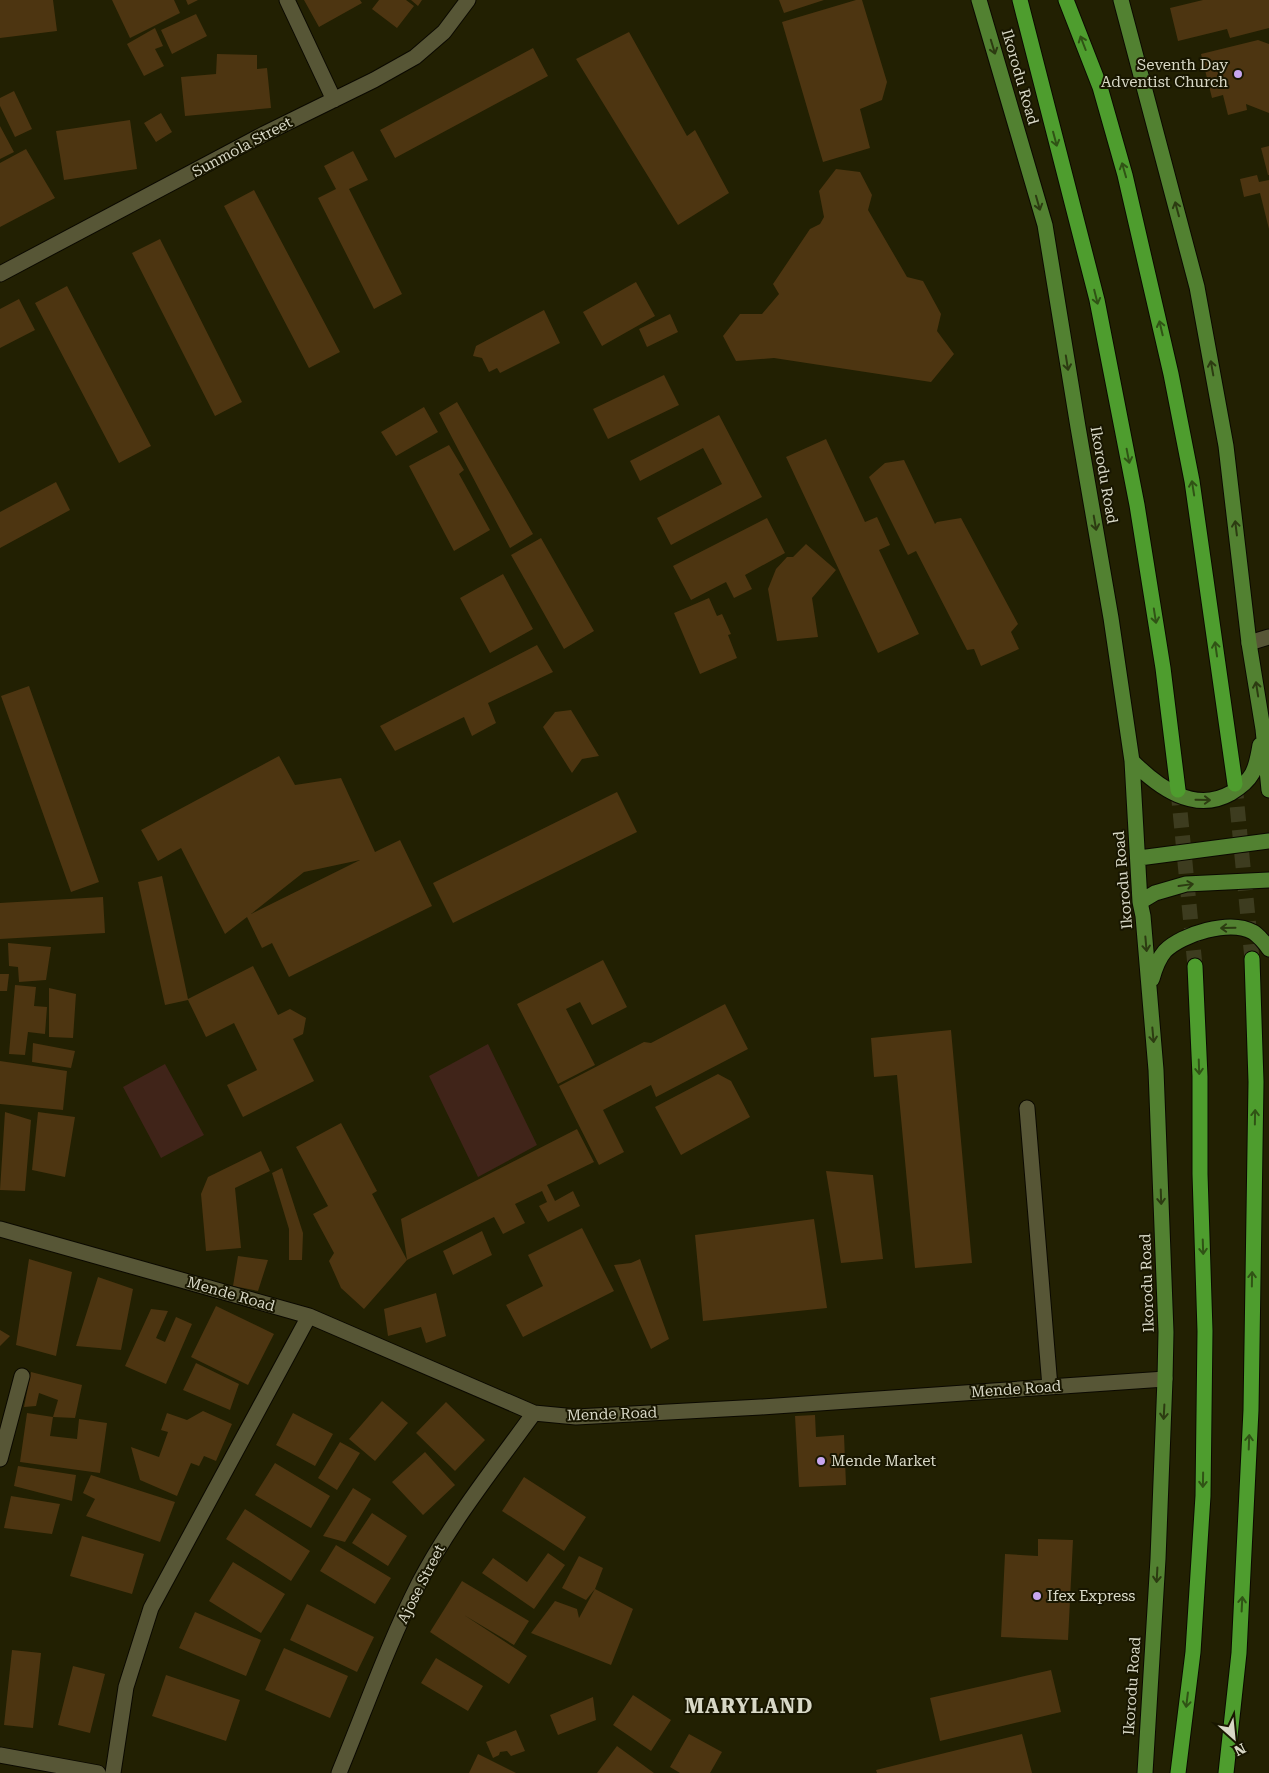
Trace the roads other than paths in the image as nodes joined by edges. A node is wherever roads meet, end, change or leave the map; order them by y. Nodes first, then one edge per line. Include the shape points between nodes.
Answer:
1 (287, 0) edge
2 (468, 0) edge
3 (979, 0) edge
4 (1020, 0) edge
5 (1066, 0) edge
6 (1121, 0) edge
7 (334, 100) junction
8 (0, 274) edge
9 (1269, 637) edge
10 (1249, 643) junction
11 (1266, 731) edge
12 (1132, 761) junction
13 (1235, 784) tunnel mouth
14 (1178, 790) tunnel mouth
15 (1269, 790) edge
16 (1269, 841) edge
17 (1139, 858) junction
18 (1269, 880) edge
19 (1140, 902) junction
20 (1269, 949) edge
21 (1252, 959) tunnel mouth
22 (1195, 966) tunnel mouth
23 (1149, 986) junction
24 (1027, 1108) dead end
25 (0, 1229) edge
26 (309, 1316) junction
27 (22, 1376) dead end
28 (1166, 1379) junction
29 (1050, 1387) junction
30 (534, 1413) junction
31 (0, 1459) edge
32 (0, 1755) edge
33 (88, 1772) edge
34 (113, 1773) edge
35 (339, 1773) edge
36 (1144, 1773) edge
37 (1178, 1773) edge
38 (1226, 1773) edge

1 - 7 street
2 - 7 street, Sunmola Street via 444,32 415,57
3 -> 12 main road, Ikorodu Road via 1044,225
4 -> 14 highway, Ikorodu Road via 1097,300 1137,505 1163,668
13 -> 5 highway via 1192,481 1171,374 1125,175 1100,87
10 -> 6 main road via 1226,446 1197,287
7 - 8 street, Sunmola Street
9 - 10 street
11 -> 10 main road
12 -> 11 main road via 1168,790 1192,800 1215,800 1241,787 1252,776
11 - 15 main road
12 - 17 main road, Ikorodu Road
16 - 17 main road
17 - 19 main road, Ikorodu Road
19 -> 18 main road via 1155,893 1186,884
19 -> 23 main road, Ikorodu Road
20 -> 23 main road via 1253,932 1236,928 1194,933 1165,951 1156,964
38 -> 21 highway via 1239,1653 1251,1410 1256,1082
22 -> 37 highway via 1206,1331 1203,1496 1193,1652
23 -> 28 main road, Ikorodu Road via 1156,1070
24 - 29 street
25 - 26 street, Mende Road
26 - 30 street, Mende Road
26 - 34 street via 151,1608 126,1687
27 - 31 street
28 - 29 street, Mende Road
28 -> 36 main road, Ikorodu Road
29 - 30 street, Mende Road via 576,1417
30 - 35 street, Ajose Street via 455,1522 420,1583
32 - 33 street

